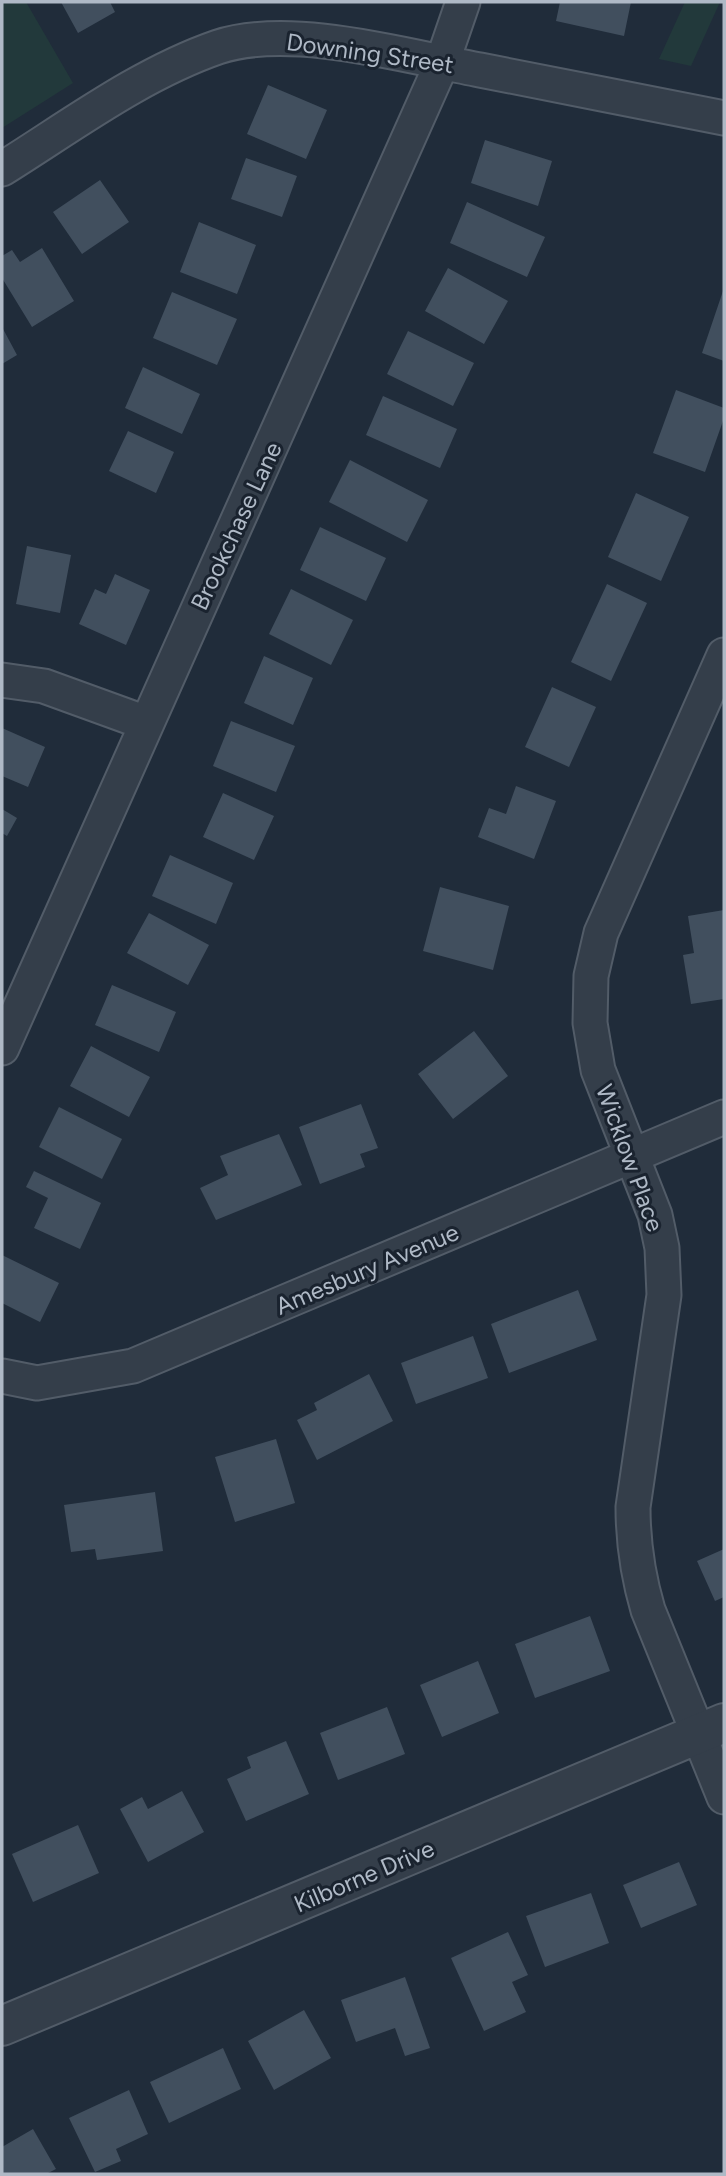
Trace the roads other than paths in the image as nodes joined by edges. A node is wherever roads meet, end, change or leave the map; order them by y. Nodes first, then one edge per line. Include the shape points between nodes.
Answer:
1 (463, 2) edge
2 (442, 63) junction
3 (724, 118) edge
4 (2, 169) edge
5 (724, 655) edge
6 (2, 680) edge
7 (146, 723) junction
8 (2, 1048) edge
9 (724, 1117) edge
10 (632, 1156) junction
11 (2, 1376) edge
12 (711, 1729) edge
13 (724, 1797) edge
14 (2, 2026) edge

1 - 2 street, Brookchase Lane
2 - 3 street, Downing Street
2 - 4 street, Downing Street via 292,40 219,47 154,75
2 - 7 street, Brookchase Lane
5 - 10 street, Wicklow Place via 601,933 590,976 590,1023 598,1069
6 - 7 street via 44,686
7 - 8 street, Brookchase Lane
9 - 10 street, Amesbury Avenue
10 - 11 street, Amesbury Avenue via 133,1366 37,1383
10 - 12 street, Wicklow Place via 655,1214 664,1295 633,1507 640,1585 648,1610
12 - 13 street, Wicklow Place
12 - 14 street, Kilborne Drive

